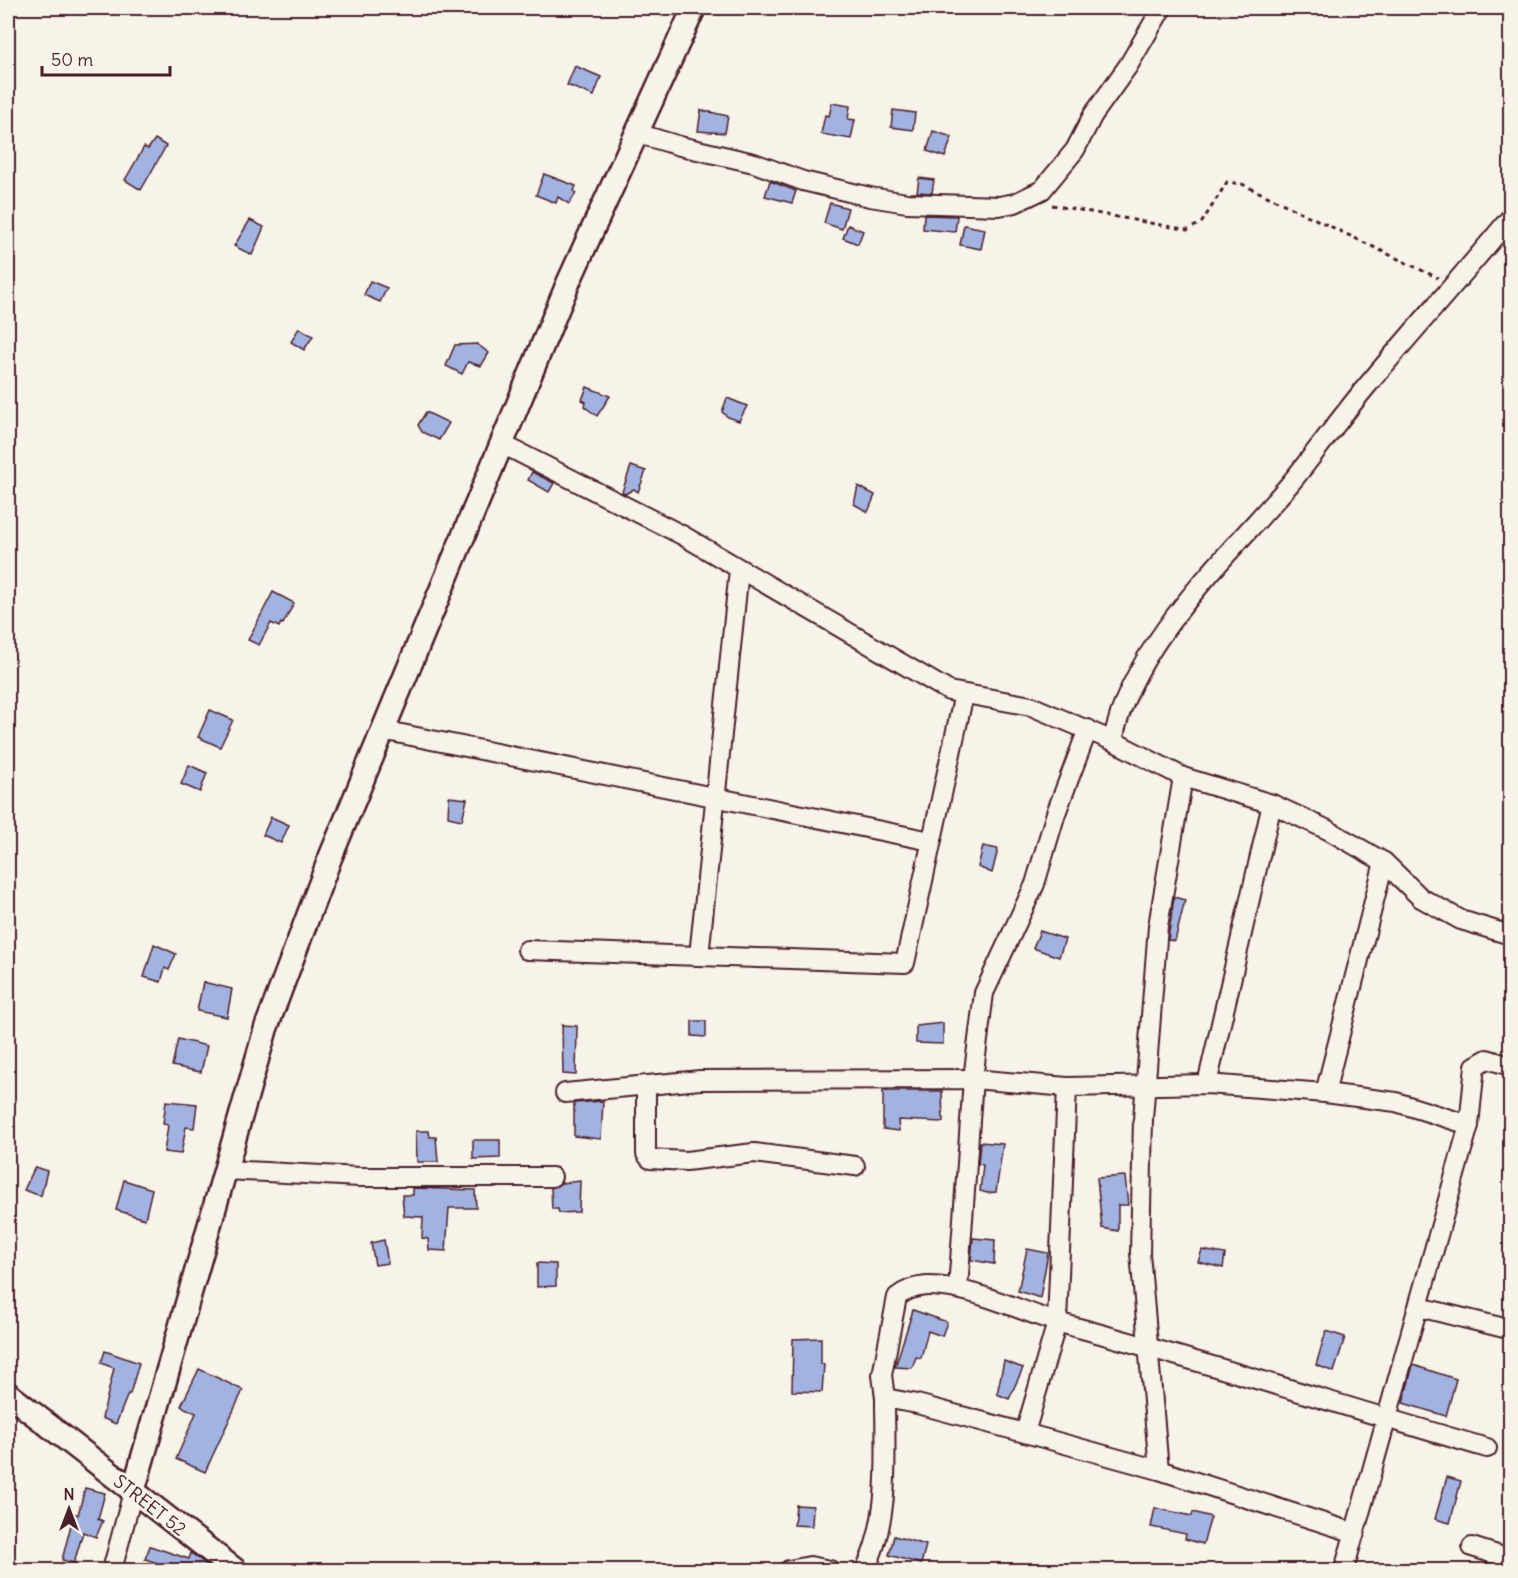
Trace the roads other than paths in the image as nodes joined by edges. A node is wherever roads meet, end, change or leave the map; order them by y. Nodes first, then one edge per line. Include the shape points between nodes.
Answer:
1 (694, 8) edge
2 (1162, 8) edge
3 (636, 133) junction
4 (1510, 218) edge
5 (502, 444) junction
6 (739, 570) junction
7 (964, 694) junction
8 (1088, 729) junction
9 (382, 730) junction
10 (1113, 741) junction
11 (1183, 777) junction
12 (715, 797) junction
13 (1272, 804) junction
14 (932, 841) junction
15 (1384, 861) junction
16 (1510, 935) edge
17 (527, 950) dead end
18 (699, 956) junction
19 (1510, 1066) edge
20 (973, 1079) junction
21 (1207, 1084) junction
22 (646, 1085) junction
23 (1147, 1086) junction
24 (1067, 1087) junction
25 (565, 1093) dead end
26 (1325, 1093) junction
27 (1469, 1125) junction
28 (855, 1166) dead end
29 (226, 1170) junction
30 (552, 1177) dead end
31 (958, 1289) junction
32 (1419, 1307) junction
33 (1057, 1322) junction
34 (1510, 1326) edge
35 (1146, 1345) junction
36 (8, 1394) edge
37 (885, 1398) junction
38 (1385, 1419) junction
39 (1025, 1433) junction
40 (1487, 1448) dead end
41 (1159, 1470) junction
42 (133, 1492) junction
43 (1355, 1533) junction
44 (1473, 1547) dead end
45 (1510, 1559) edge
46 (112, 1570) edge
47 (236, 1570) edge
48 (789, 1570) edge
49 (830, 1570) edge
50 (866, 1570) edge
51 (1344, 1570) edge

1 - 3 street
2 - 3 street via 1075,150 1042,190 999,206 907,203 880,198 803,181 754,163
3 - 5 street
4 - 10 street via 1201,585 1150,652 1117,721
5 - 6 street via 682,535
5 - 9 street
6 - 7 street via 949,691
6 - 12 street
7 - 8 street via 1031,706
7 - 14 street
8 - 10 street
8 - 20 street via 1056,813 1035,884 984,993
9 - 12 street
9 - 29 street via 267,1028
10 - 11 street
11 - 13 street
11 - 23 street via 1158,926
12 - 14 street
12 - 18 street
13 - 15 street
13 - 21 street
14 - 18 street via 904,963
15 - 16 street via 1421,898 1461,920
15 - 26 street
17 - 18 street
19 - 27 street via 1487,1059 1475,1066
20 - 22 street via 700,1080
20 - 24 street
20 - 31 street
21 - 23 street
21 - 26 street
22 - 25 street
22 - 28 street via 646,1154 650,1159 686,1161 754,1153
23 - 24 street
23 - 35 street via 1140,1253
24 - 33 street
26 - 27 street via 1396,1102
27 - 32 street
29 - 30 street via 360,1177
29 - 42 street
31 - 33 street
31 - 37 street via 908,1287 897,1297 882,1375
32 - 34 street via 1504,1328
32 - 38 street
33 - 35 street
33 - 39 street
35 - 38 street
35 - 41 street
36 - 42 street, STREET 52
37 - 39 street
37 - 50 street via 886,1489 880,1526
38 - 40 street
38 - 43 street
39 - 41 street
41 - 43 street
42 - 46 street
42 - 47 street, STREET 52
43 - 51 street
44 - 45 street
48 - 49 street via 810,1566

